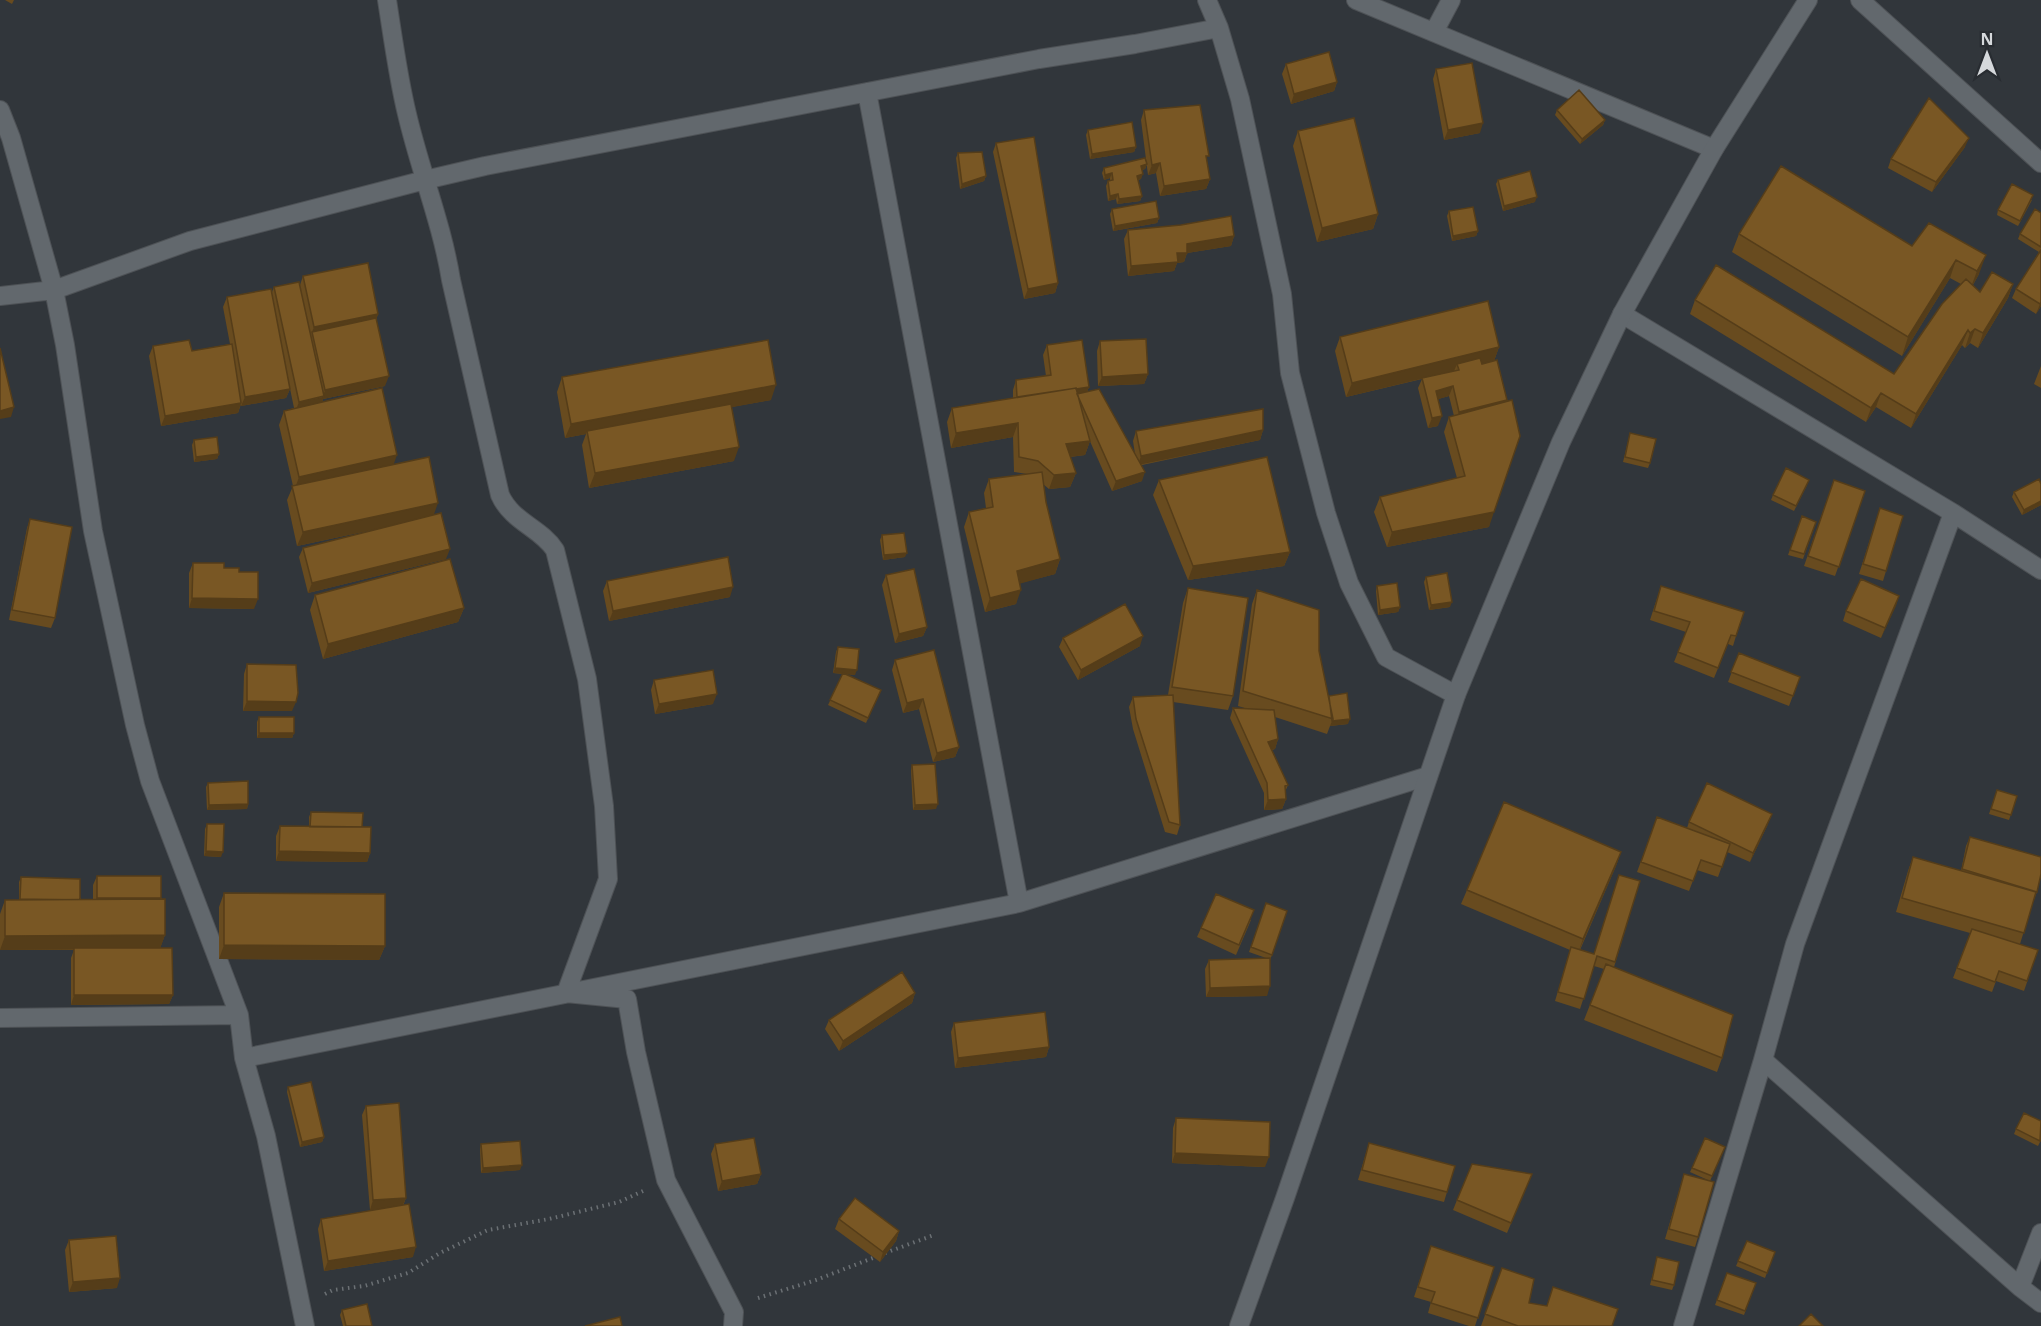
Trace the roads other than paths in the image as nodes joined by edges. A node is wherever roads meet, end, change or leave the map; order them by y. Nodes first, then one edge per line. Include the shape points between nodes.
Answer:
1 (387, 0) edge
2 (1207, 0) edge
3 (1356, 0) edge
4 (1451, 0) edge
5 (1808, 0) edge
6 (1860, 0) edge
7 (1219, 28) junction
8 (1434, 32) junction
9 (867, 92) junction
10 (0, 110) edge
11 (1714, 149) junction
12 (2041, 164) edge
13 (425, 180) junction
14 (54, 290) junction
15 (0, 296) edge
16 (1622, 314) junction
17 (1953, 513) junction
18 (2041, 570) edge
19 (1456, 695) junction
20 (1428, 776) junction
21 (1019, 903) junction
22 (566, 993) junction
23 (239, 1015) junction
24 (0, 1018) edge
25 (244, 1058) junction
26 (1763, 1060) junction
27 (2041, 1233) edge
28 (2020, 1287) junction
29 (2041, 1303) edge
30 (733, 1319) edge
31 (305, 1326) edge
32 (1239, 1326) edge
33 (1683, 1326) edge

1 - 13 street via 407,114
2 - 7 street
3 - 8 street
4 - 8 street
5 - 11 street
6 - 12 street
7 - 9 street
7 - 19 street via 1240,99 1282,294 1290,373 1326,513 1349,583 1386,657
8 - 11 street
9 - 13 street
9 - 21 street
10 - 14 street
11 - 16 street
13 - 14 street via 190,241
13 - 22 street via 446,246 500,495 506,507 555,550 587,679 604,806 608,879
14 - 15 street
14 - 23 street via 93,531 147,769
16 - 17 street
16 - 19 street via 1561,442
17 - 18 street
17 - 26 street via 1805,911
19 - 20 street
20 - 21 street
20 - 32 street
21 - 22 street
22 - 25 street
22 - 30 street via 627,999 666,1180
23 - 24 street
23 - 25 street
25 - 31 street via 266,1136
26 - 28 street
26 - 33 street
27 - 28 street
28 - 29 street

